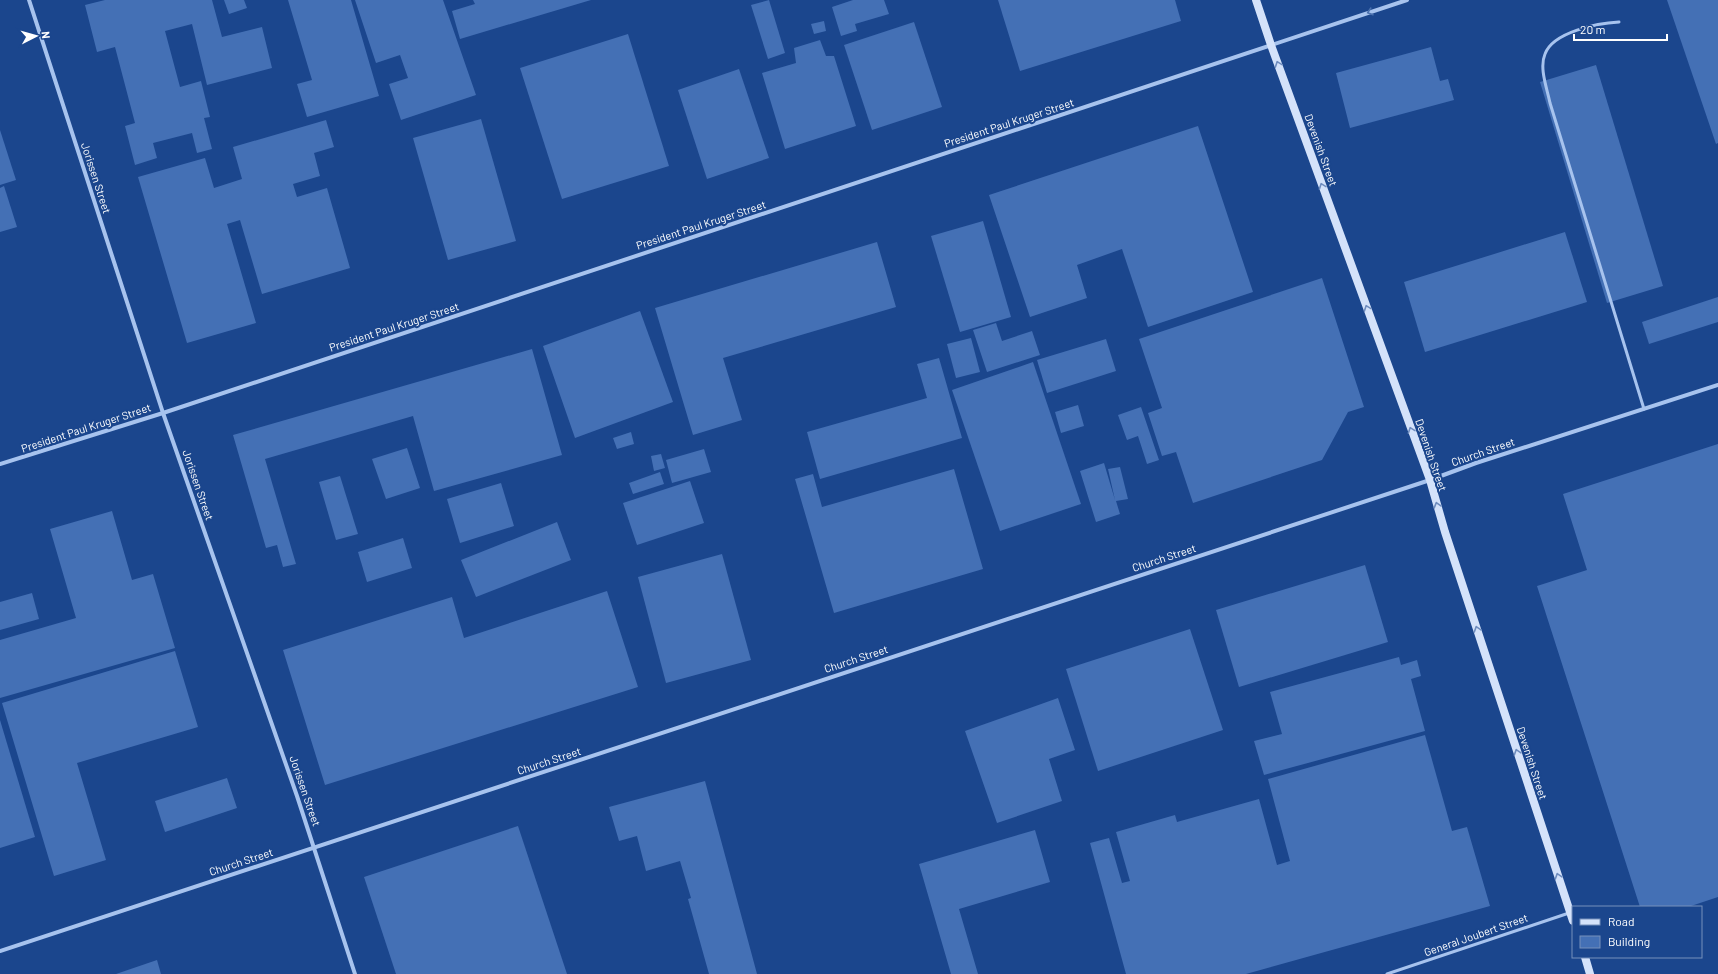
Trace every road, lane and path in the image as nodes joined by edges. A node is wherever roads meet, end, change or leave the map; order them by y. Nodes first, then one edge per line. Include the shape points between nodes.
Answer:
1 (29, 0) edge
2 (1256, 0) edge
3 (1407, 0) edge
4 (1619, 22) dead end
5 (1271, 45) junction
6 (1718, 385) edge
7 (1644, 409) junction
8 (163, 413) junction
9 (0, 464) edge
10 (1430, 480) junction
11 (314, 848) junction
12 (1570, 913) junction
13 (1572, 918) edge
14 (0, 951) edge
15 (1585, 958) edge
16 (355, 974) edge
17 (1387, 974) edge
18 (1590, 974) edge

1 - 8 street, Jorissen Street
2 - 5 main road, Devenish Street
3 -> 5 street, President Paul Kruger Street
4 - 7 lane via 1565,34 1545,53 1543,66 1550,103
5 - 8 street, President Paul Kruger Street
10 -> 5 main road, Devenish Street
6 - 7 street, Church Street
7 - 10 street, Church Street
8 - 9 street, President Paul Kruger Street
8 - 11 street, Jorissen Street
10 - 11 street, Church Street
12 -> 10 main road, Devenish Street
11 - 14 street, Church Street
11 - 16 street, Jorissen Street
12 - 13 main road, Devenish Street
12 - 17 lane, General Joubert Street
15 - 18 main road

